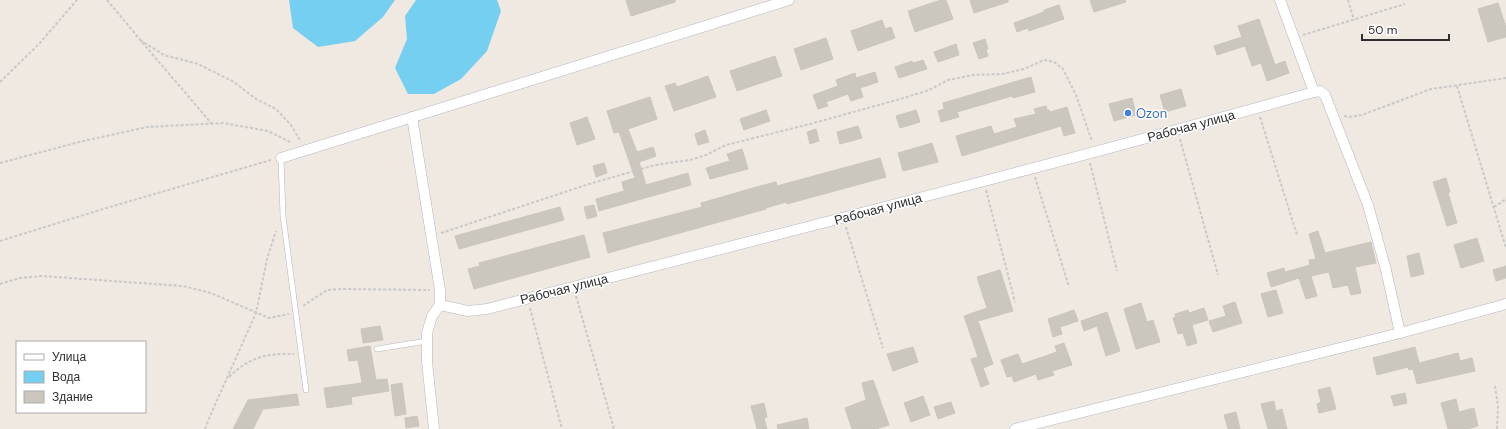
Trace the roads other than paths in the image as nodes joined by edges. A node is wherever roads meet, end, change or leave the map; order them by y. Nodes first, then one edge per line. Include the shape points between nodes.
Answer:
1 (789, 0) edge
2 (1280, 0) edge
3 (1314, 92) junction
4 (412, 117) junction
5 (281, 158) joint
6 (1506, 304) edge
7 (440, 305) junction
8 (1400, 333) junction
9 (427, 341) junction
10 (377, 349) dead end
11 (306, 390) dead end
12 (434, 429) edge
13 (1015, 429) edge

1 - 4 street
2 - 3 street
3 - 7 street, Рабочая улица via 843,219 487,309 468,311
3 - 8 street via 1320,91 1325,95 1368,205
4 - 5 street
4 - 7 street via 440,290
5 - 11 lane via 283,216
6 - 8 street
7 - 9 street via 432,316
8 - 13 street
9 - 10 lane
9 - 12 street

